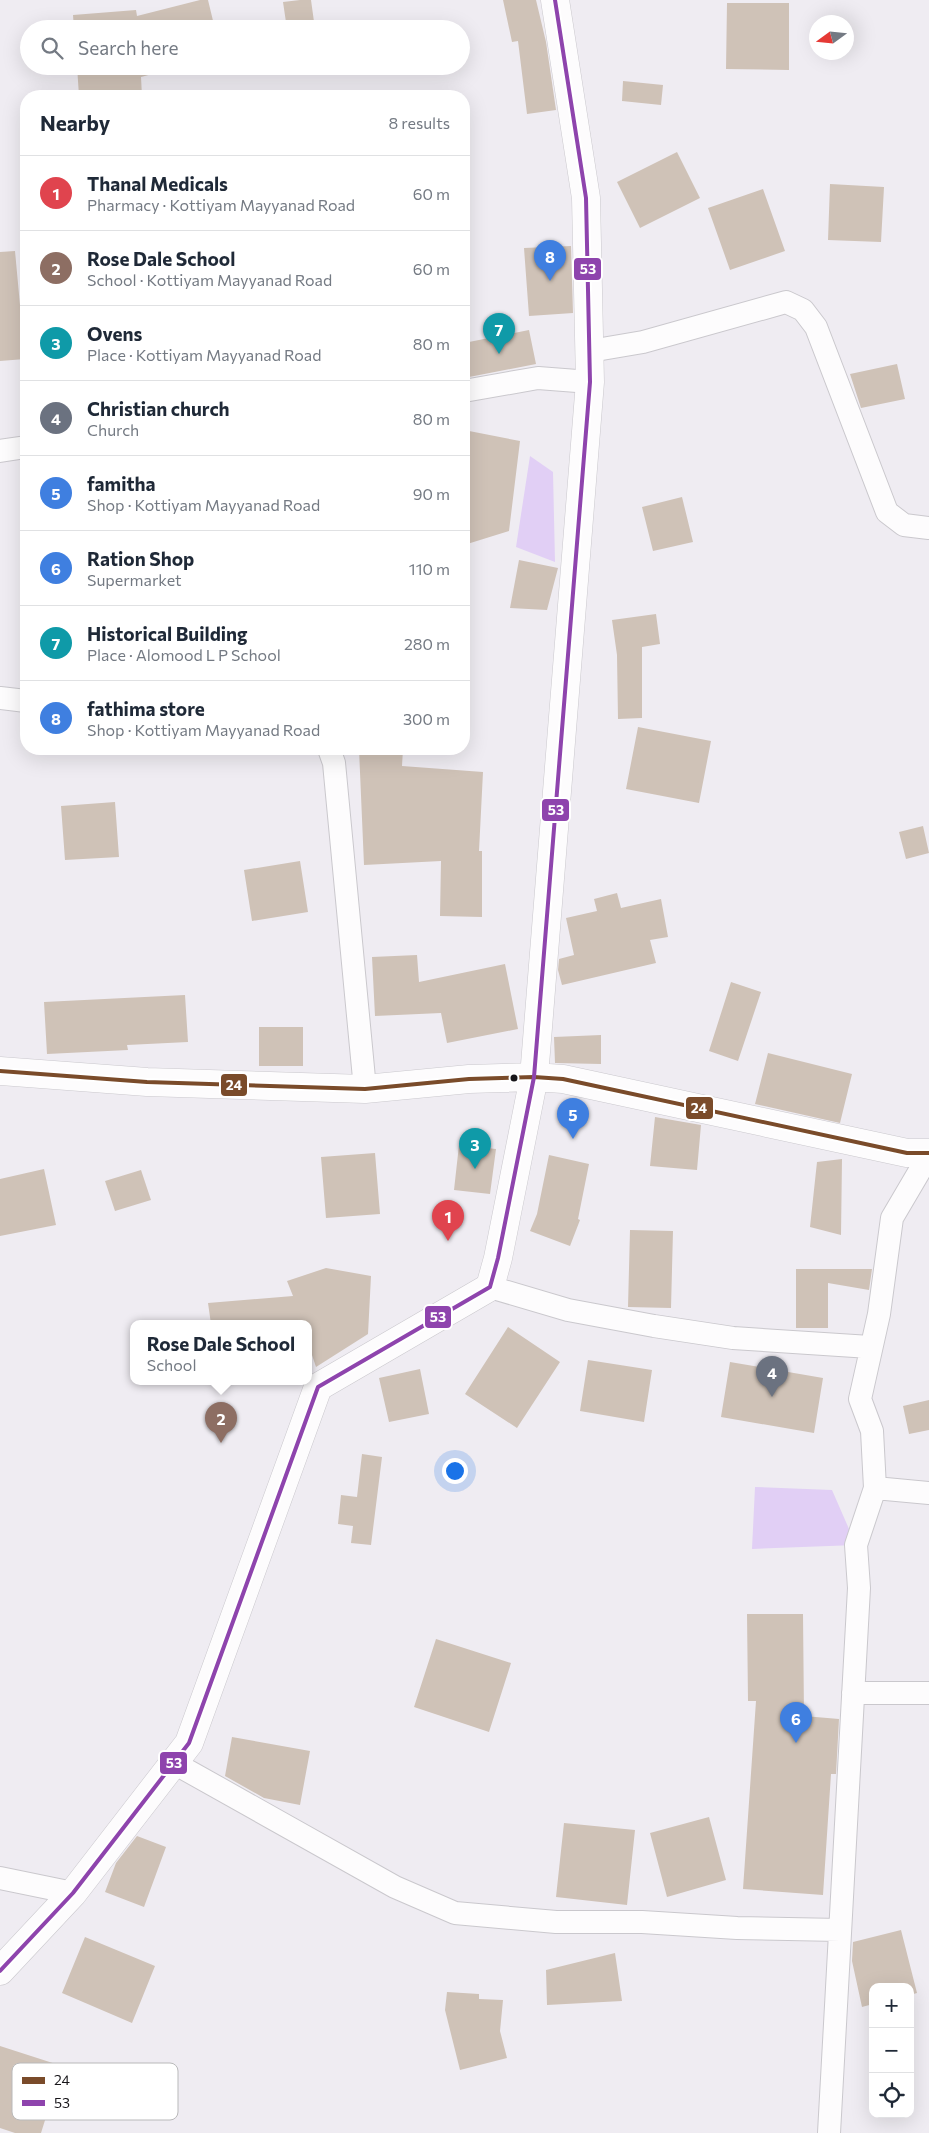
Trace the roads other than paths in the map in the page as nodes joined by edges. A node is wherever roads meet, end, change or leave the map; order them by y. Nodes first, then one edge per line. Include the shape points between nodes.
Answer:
1 (555, 0) edge
2 (590, 350) junction
3 (590, 382) junction
4 (470, 390) edge
5 (20, 448) edge
6 (0, 451) edge
7 (929, 528) edge
8 (0, 698) edge
9 (20, 700) edge
10 (331, 755) edge
11 (0, 1070) edge
12 (534, 1077) junction
13 (365, 1090) junction
14 (929, 1154) edge
15 (490, 1287) junction
16 (870, 1347) junction
17 (874, 1488) junction
18 (929, 1493) edge
19 (853, 1693) junction
20 (929, 1693) edge
21 (174, 1763) junction
22 (0, 1878) edge
23 (73, 1893) junction
24 (840, 1930) junction
25 (0, 1972) edge
26 (829, 2133) edge

1 - 2 main road via 586,198
2 - 3 main road
2 - 7 street via 643,342 786,302 803,310 816,327 887,512 904,525
3 - 4 street via 538,378
3 - 12 main road
5 - 6 street
8 - 9 street
10 - 13 street
11 - 13 main road via 147,1082
12 - 13 main road via 469,1079
12 - 14 main road via 563,1079 907,1153
12 - 15 main road
14 - 16 street via 892,1218 879,1314
15 - 16 street via 568,1310 654,1326 733,1338
15 - 21 main road via 318,1387 189,1743
16 - 17 street via 860,1399 872,1431
17 - 18 street
17 - 19 street via 856,1544 859,1588
19 - 20 street
19 - 24 street
21 - 23 main road
21 - 24 street via 395,1887 455,1913 556,1922
22 - 23 street
23 - 25 main road
24 - 26 street

